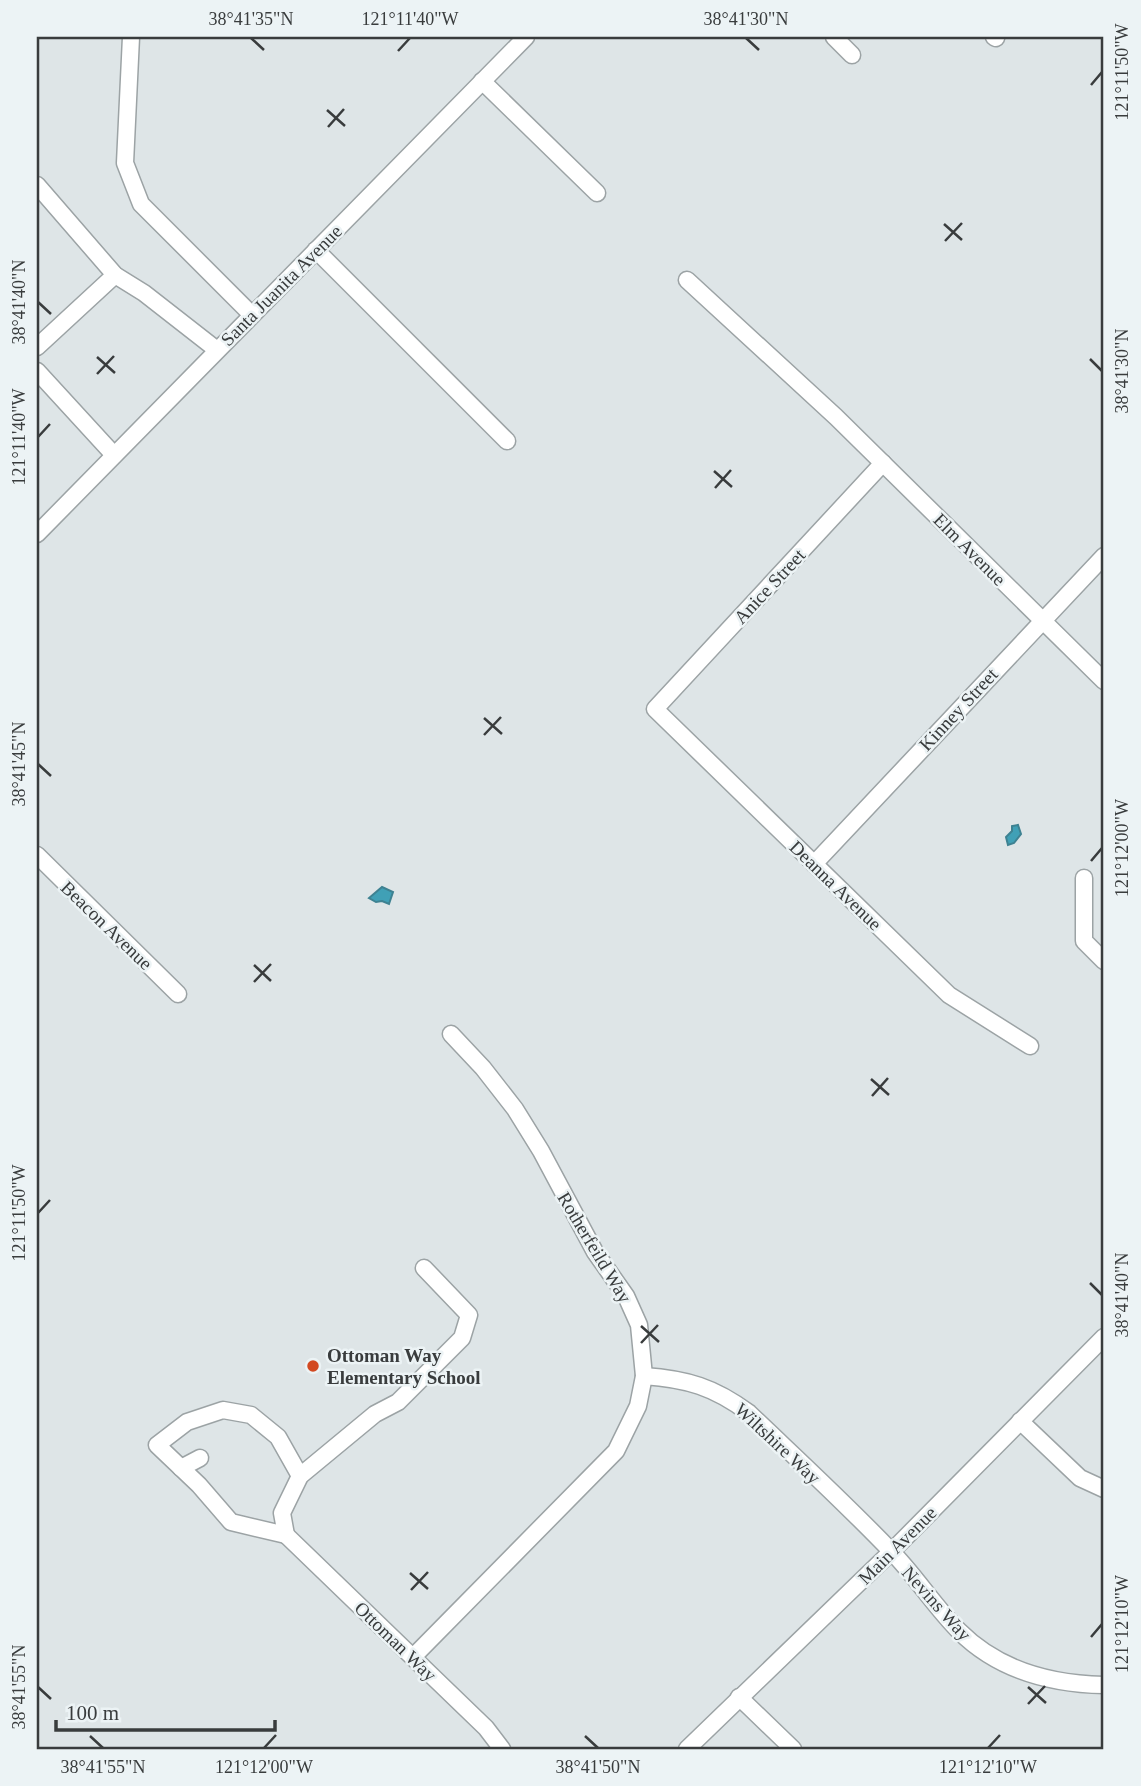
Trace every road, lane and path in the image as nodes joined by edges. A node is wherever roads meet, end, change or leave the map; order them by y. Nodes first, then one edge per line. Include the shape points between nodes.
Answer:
1 (131, 37) edge
2 (526, 37) edge
3 (834, 37) edge
4 (852, 55) dead end
5 (482, 81) junction
6 (37, 185) edge
7 (597, 192) dead end
8 (316, 250) junction
9 (115, 275) junction
10 (687, 280) dead end
11 (252, 315) junction
12 (37, 347) edge
13 (217, 350) junction
14 (37, 371) edge
15 (507, 441) dead end
16 (114, 455) junction
17 (883, 463) junction
18 (37, 534) edge
19 (1104, 556) edge
20 (1042, 620) junction
21 (1104, 681) edge
22 (655, 709) joint
23 (37, 855) edge
24 (814, 864) junction
25 (1084, 878) dead end
26 (1104, 961) edge
27 (178, 994) dead end
28 (451, 1034) dead end
29 (1030, 1046) dead end
30 (424, 1268) dead end
31 (1104, 1337) edge
32 (643, 1376) junction
33 (1020, 1422) junction
34 (263, 1441) dead end
35 (282, 1444) junction
36 (200, 1458) dead end
37 (181, 1468) junction
38 (300, 1476) junction
39 (1104, 1489) edge
40 (286, 1535) junction
41 (892, 1551) junction
42 (413, 1657) junction
43 (1104, 1685) edge
44 (739, 1697) junction
45 (502, 1749) edge
46 (687, 1749) edge
47 (793, 1749) edge

1 - 11 street via 125,163 141,204
2 - 5 street, Santa Juanita Avenue
3 - 4 street
5 - 7 street
5 - 8 street, Santa Juanita Avenue
6 - 9 street
8 - 11 street, Santa Juanita Avenue
8 - 15 street
9 - 12 street
9 - 13 street
10 - 17 street, Elm Avenue
11 - 13 street, Santa Juanita Avenue
13 - 16 street, Santa Juanita Avenue
14 - 16 street
16 - 18 street, Santa Juanita Avenue
17 - 20 street, Elm Avenue
17 - 22 street, Anice Street
19 - 20 street, Kinney Street
20 - 21 street, Elm Avenue
20 - 24 street, Kinney Street
22 - 24 street, Deanna Avenue
23 - 27 street, Beacon Avenue
24 - 29 street, Deanna Avenue via 949,995
25 - 26 street via 1084,941
28 - 32 street, Rotherfeild Way via 515,1109 594,1252 626,1296 639,1325
30 - 38 street via 469,1315 462,1338 398,1402 374,1414
31 - 33 street, Main Avenue
32 - 41 street, Wiltshire Way via 702,1385 729,1398
32 - 42 street, Rotherfeild Way via 638,1406 616,1451
33 - 39 street via 1080,1478
33 - 41 street, Main Avenue
34 - 35 street
35 - 37 street via 251,1415 223,1410 187,1422 157,1445
35 - 38 street
36 - 37 street
37 - 40 street via 231,1522
38 - 40 street via 282,1513
40 - 42 street, Ottoman Way
41 - 43 street, Nevins Way via 959,1631 983,1651 1039,1677
41 - 44 street, Main Avenue
42 - 45 street, Ottoman Way
44 - 46 street, Main Avenue
44 - 47 street

